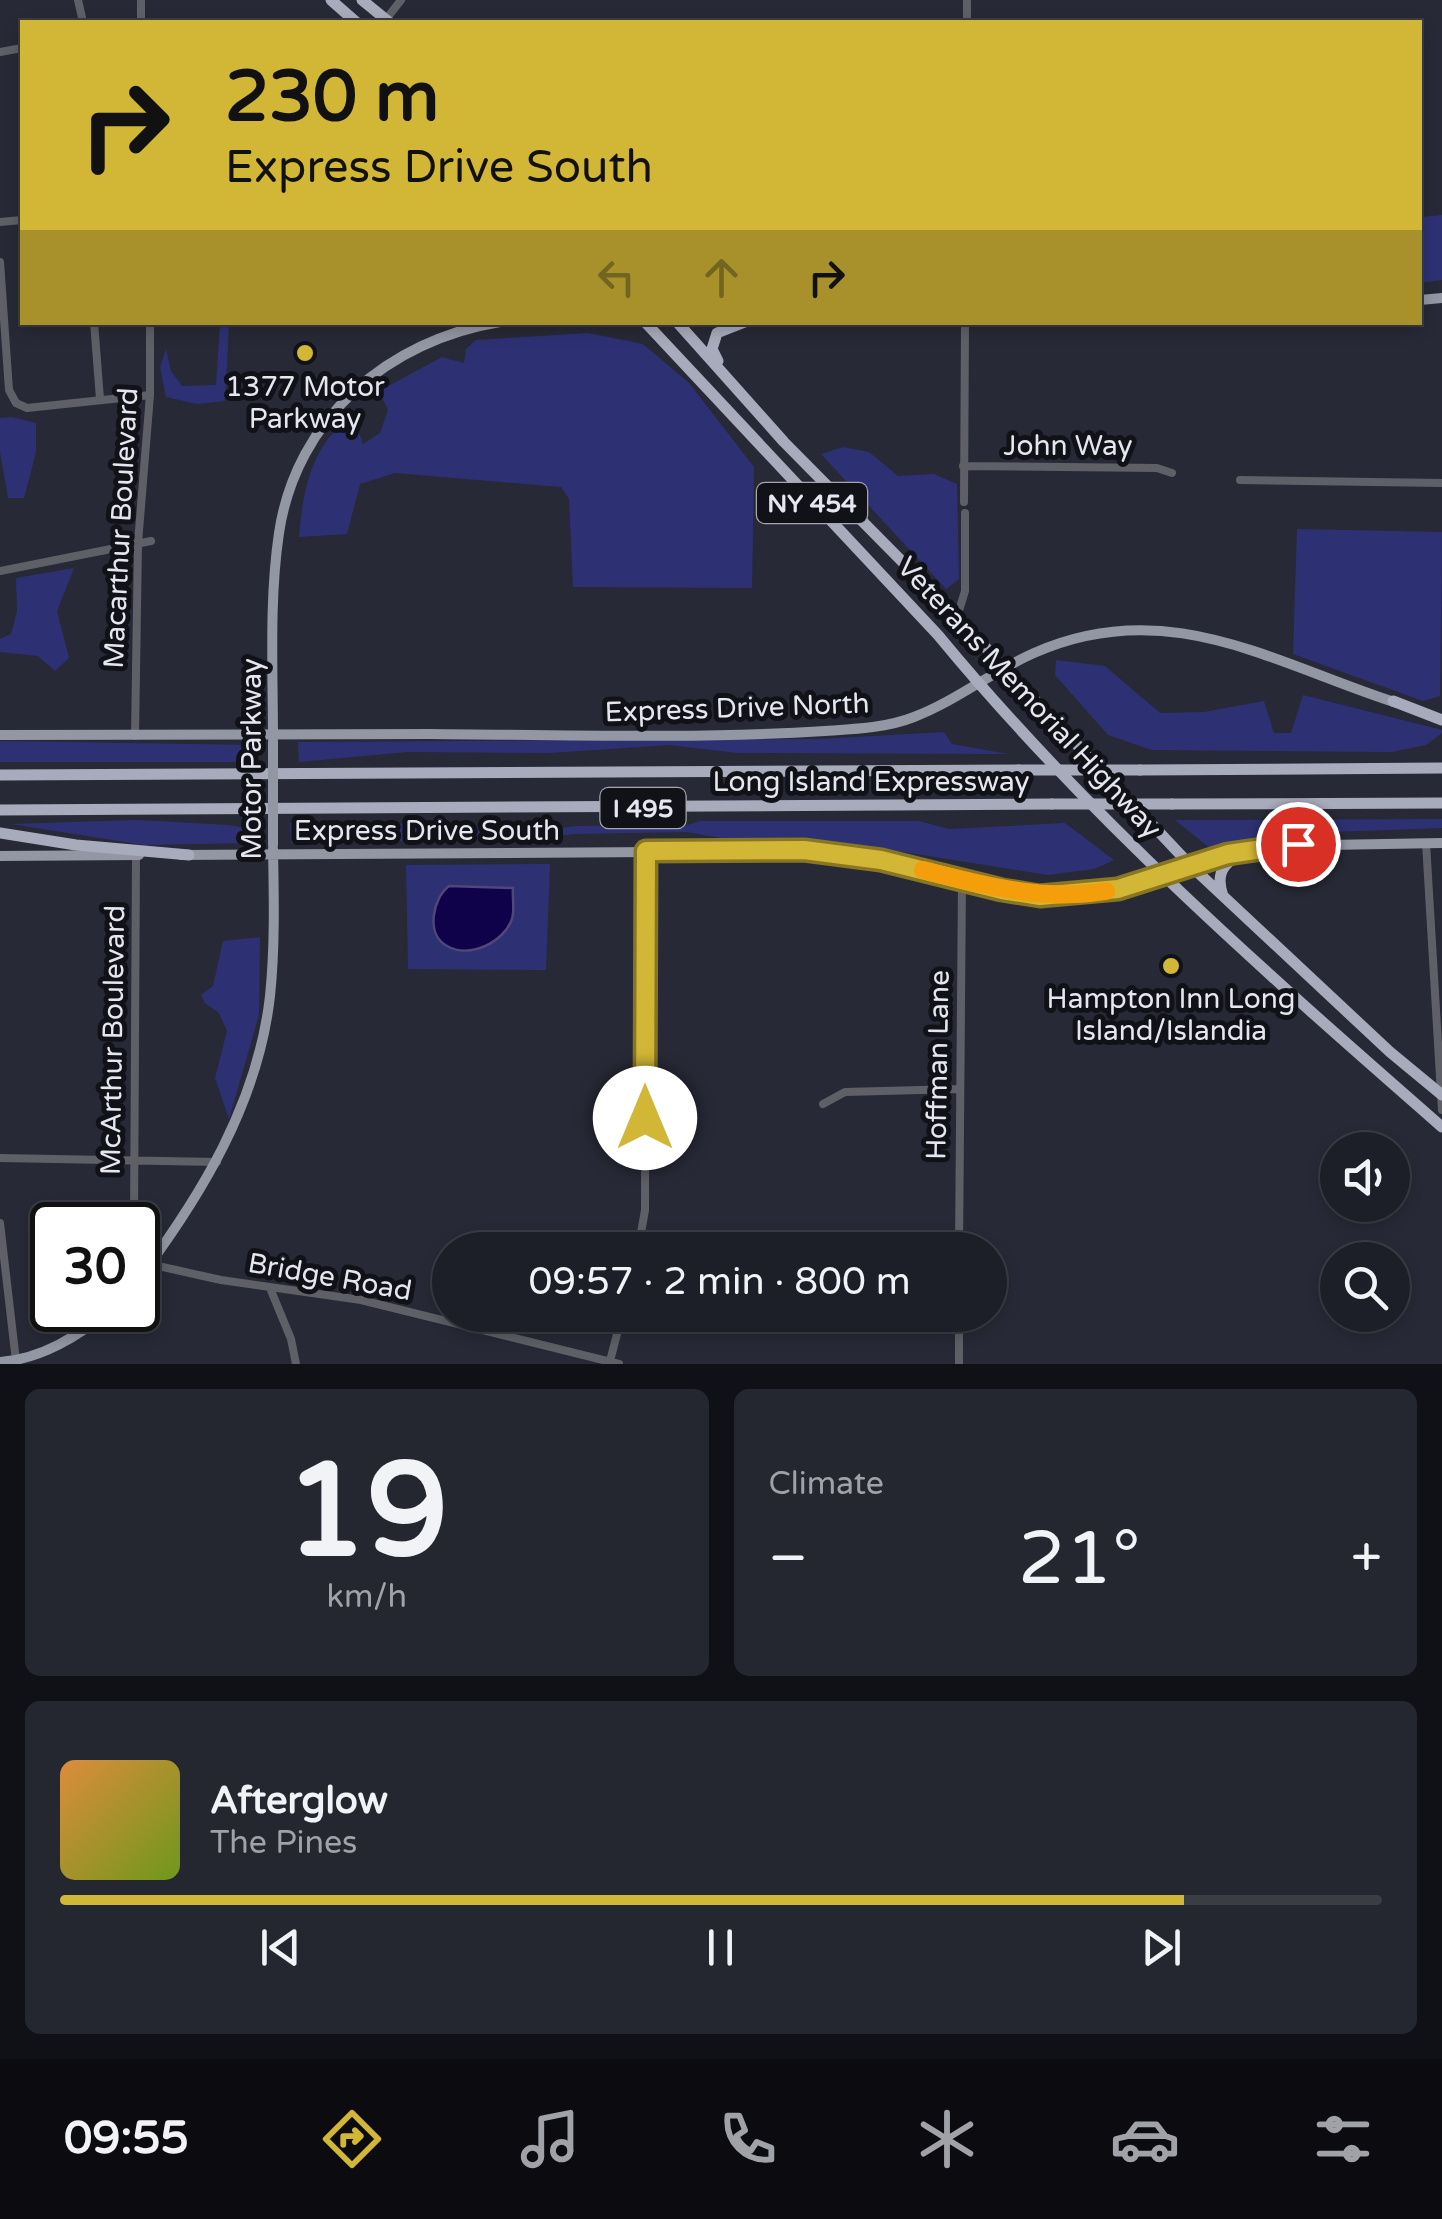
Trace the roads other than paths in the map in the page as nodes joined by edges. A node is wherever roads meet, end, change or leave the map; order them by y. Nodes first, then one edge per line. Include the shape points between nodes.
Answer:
1 (331, 0) edge
2 (362, 0) edge
3 (354, 20) edge
4 (385, 20) edge
5 (0, 262) edge
6 (94, 325) edge
7 (150, 325) edge
8 (483, 325) edge
9 (647, 325) edge
10 (680, 325) edge
11 (736, 325) edge
12 (966, 325) edge
13 (150, 396) junction
14 (100, 399) junction
15 (758, 412) junction
16 (963, 466) junction
17 (1172, 474) dead end
18 (1240, 480) dead end
19 (1442, 484) edge
20 (964, 502) dead end
21 (965, 513) dead end
22 (151, 541) dead end
23 (138, 543) junction
24 (0, 572) edge
25 (957, 617) junction
26 (1004, 668) junction
27 (977, 683) junction
28 (1393, 701) joint
29 (1442, 717) edge
30 (0, 735) edge
31 (135, 736) junction
32 (273, 738) junction
33 (1442, 768) edge
34 (0, 775) edge
35 (1442, 802) edge
36 (0, 810) edge
37 (0, 833) edge
38 (1426, 842) junction
39 (1442, 842) edge
40 (273, 849) junction
41 (1253, 849) junction
42 (646, 851) junction
43 (190, 854) junction
44 (0, 856) edge
45 (136, 856) junction
46 (1190, 866) junction
47 (1164, 876) junction
48 (962, 880) junction
49 (1223, 896) junction
50 (959, 1090) junction
51 (1441, 1095) edge
52 (822, 1104) dead end
53 (1442, 1110) edge
54 (1442, 1127) edge
55 (0, 1158) edge
56 (132, 1158) junction
57 (217, 1162) junction
58 (133, 1202) edge
59 (0, 1224) edge
60 (641, 1232) edge
61 (959, 1232) edge
62 (160, 1248) edge
63 (160, 1266) edge
64 (270, 1288) junction
65 (80, 1332) edge
66 (619, 1332) edge
67 (959, 1332) edge
68 (16, 1361) junction
69 (0, 1362) edge
70 (614, 1363) edge
71 (296, 1364) edge
72 (959, 1364) edge

1 - 3 highway
2 - 4 highway
5 - 14 street via 9,390 16,403 27,408
6 - 14 street
7 - 13 street, Macarthur Boulevard
8 - 32 main road, Motor Parkway via 426,342 384,366 342,403 308,450 288,490 279,531
9 - 27 highway, Veterans Memorial Highway / NY 454
10 - 15 highway, Veterans Memorial Highway / NY 454
11 - 15 highway via 716,333 712,349
12 - 16 street
13 - 14 street
13 - 23 street, Macarthur Boulevard
15 - 25 highway, Veterans Memorial Highway / NY 454
16 - 17 street, John Way via 1156,468
16 - 20 street
18 - 19 street
21 - 25 street via 966,591
22 - 23 street
23 - 24 street
23 - 31 street, Macarthur Boulevard
25 - 26 highway, Veterans Memorial Highway / NY 454
26 - 27 main road, Express Drive North
26 - 28 main road, Express Drive North via 1086,636 1173,631 1256,650
26 - 46 highway, Veterans Memorial Highway / NY 454
27 - 32 main road, Express Drive North via 911,719 842,730
27 - 47 highway, Veterans Memorial Highway / NY 454
28 - 29 highway
30 - 31 main road, Express Drive North
31 - 32 main road, Express Drive North
32 - 40 main road, Motor Parkway, bridge
33 - 34 highway, Long Island Expressway / I 495, bridge
35 - 36 highway, Long Island Expressway / I 495, bridge
37 - 43 highway
38 - 39 main road, Express Drive South
38 - 41 main road, Express Drive South
38 - 51 street
40 - 42 main road, Express Drive South
40 - 43 main road, Express Drive South
40 - 57 main road, Motor Parkway via 264,1033
41 - 46 main road, Express Drive South
41 - 49 highway via 1221,870
42 - 48 main road, Express Drive South via 804,850
42 - 60 street
43 - 45 main road, Express Drive South
44 - 45 main road, Express Drive South
45 - 56 street, McArthur Boulevard
46 - 47 main road, Express Drive South
46 - 49 highway, Veterans Memorial Highway / NY 454
47 - 48 main road, Express Drive South via 1092,894 1040,896
47 - 54 highway, Veterans Memorial Highway / NY 454
48 - 50 street, Hoffman Lane
49 - 51 highway, Veterans Memorial Highway / NY 454
50 - 52 street via 845,1092
50 - 61 street, Hoffman Lane
51 - 53 street
55 - 56 street
56 - 57 street
56 - 58 street, McArthur Boulevard
57 - 62 main road, Motor Parkway
59 - 68 street
63 - 64 street, Bridge Road
64 - 70 street, Bridge Road via 400,1308
64 - 71 street
65 - 68 main road
66 - 70 street
67 - 72 street
68 - 69 main road

